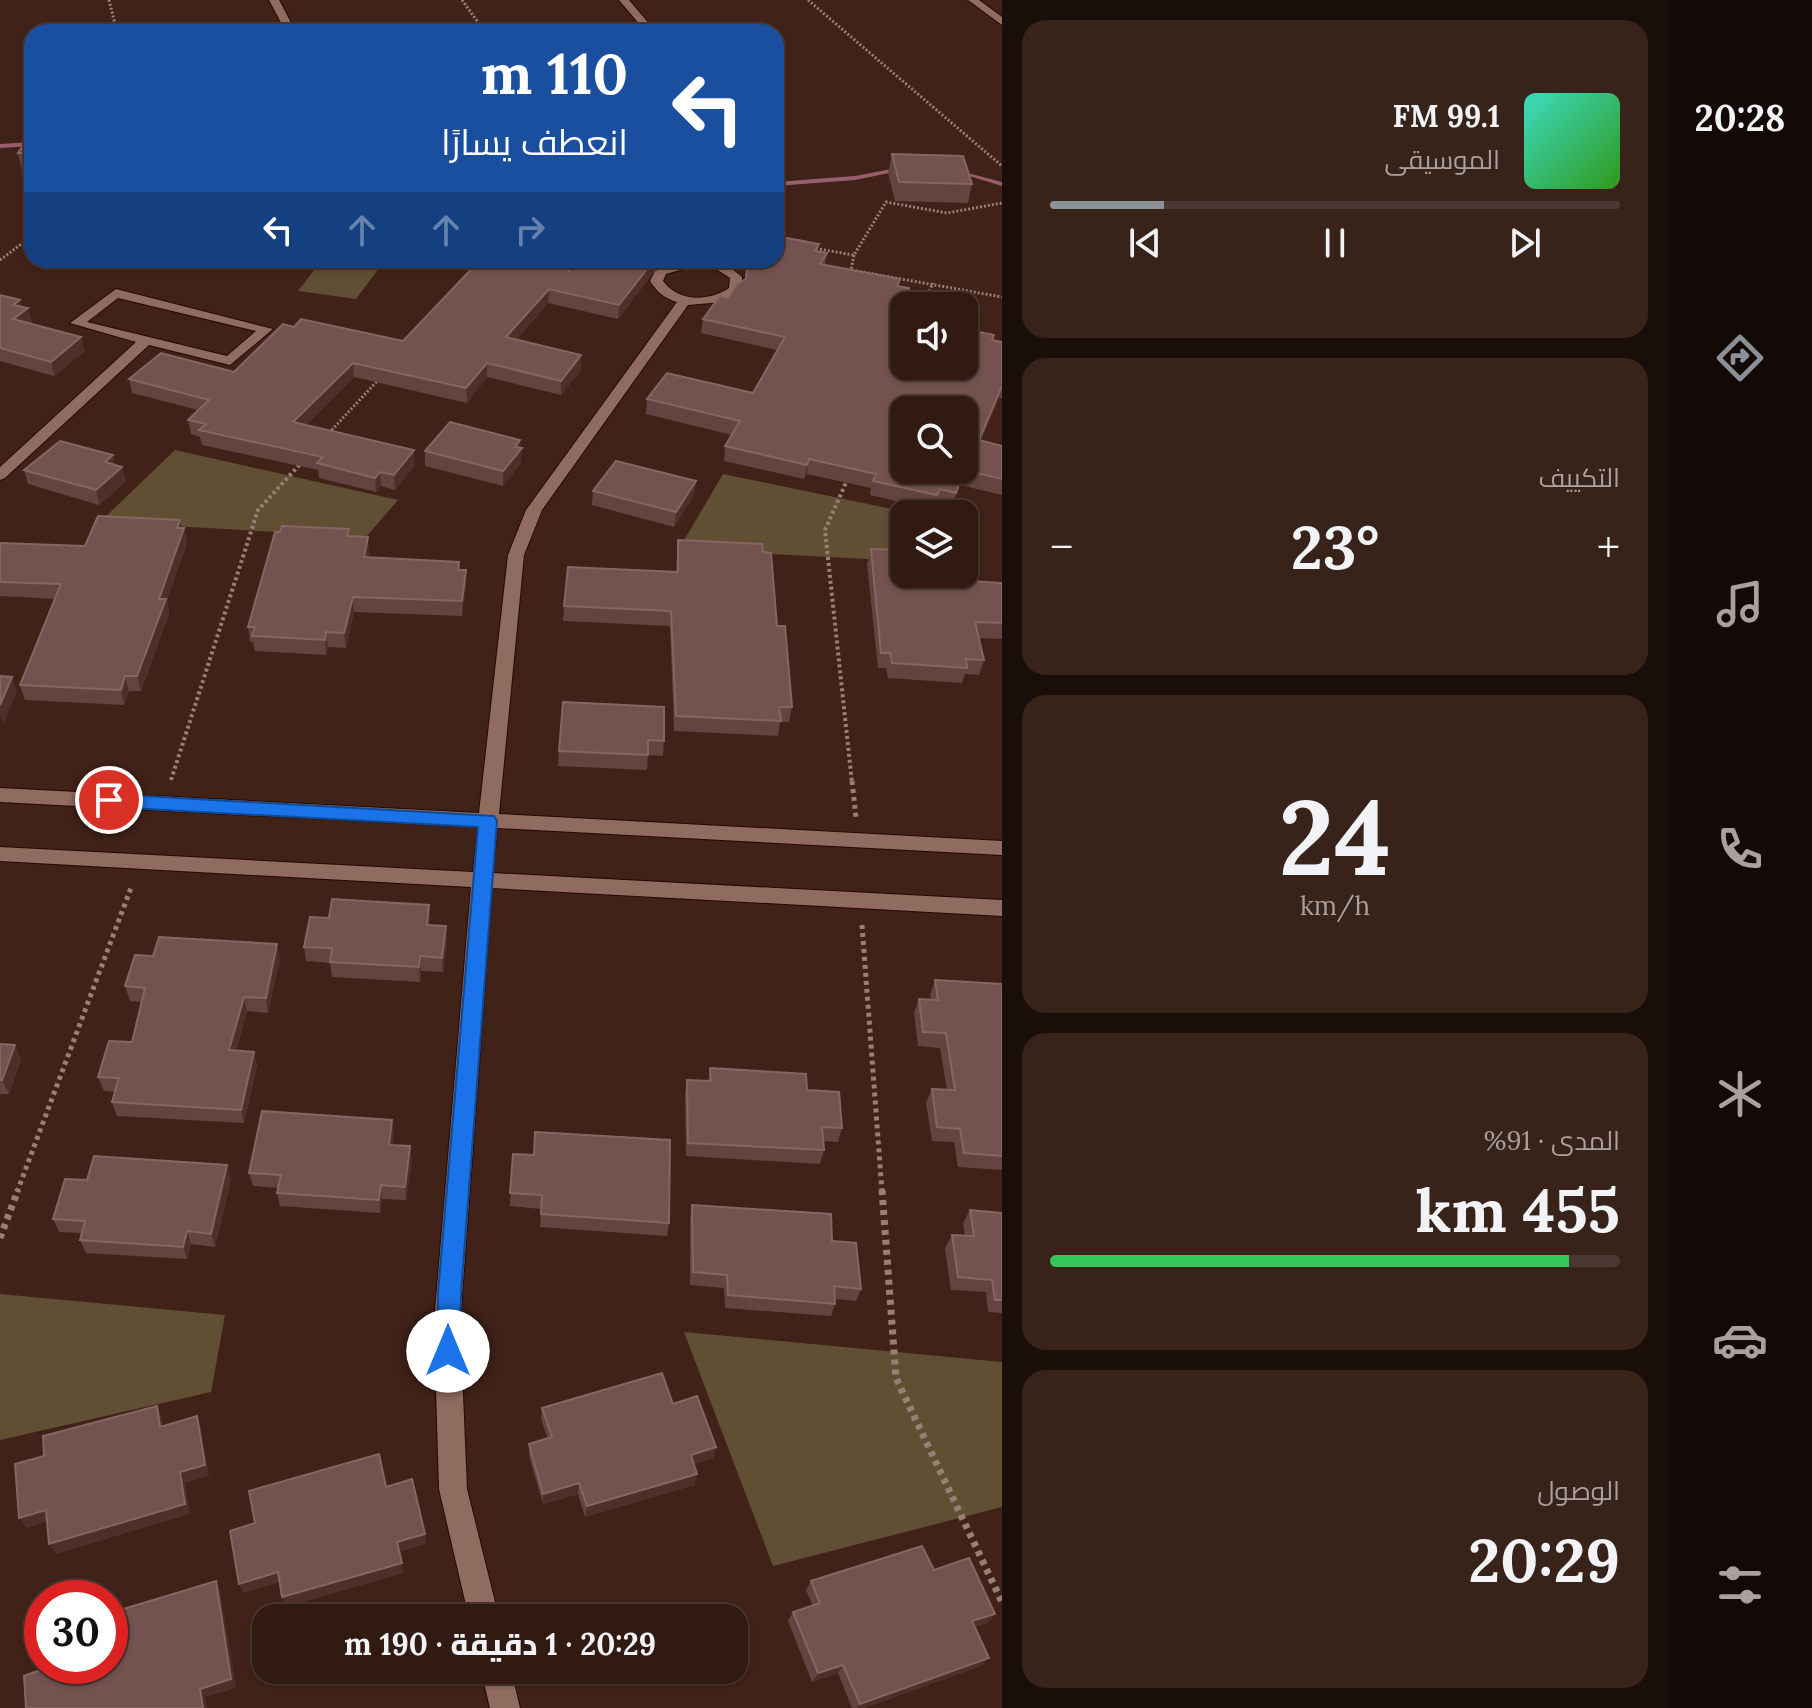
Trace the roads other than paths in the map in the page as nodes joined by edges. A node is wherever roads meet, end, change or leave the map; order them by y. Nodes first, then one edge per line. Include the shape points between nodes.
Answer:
1 (274, 0) edge
2 (624, 0) edge
3 (973, 0) edge
4 (1002, 22) edge
5 (287, 24) edge
6 (644, 24) edge
7 (672, 268) edge
8 (723, 268) edge
9 (685, 300) junction
10 (146, 340) junction
11 (0, 475) edge
12 (0, 795) edge
13 (488, 821) junction
14 (1002, 848) edge
15 (0, 854) edge
16 (482, 880) junction
17 (1002, 908) edge
18 (481, 1604) edge
19 (499, 1684) edge
20 (505, 1708) edge

1 - 5 street
2 - 6 street
3 - 4 street
7 - 9 street via 661,271 656,281
8 - 9 street via 738,284 730,295
9 - 13 street via 534,510 516,555
10 - 10 street via 230,361 266,329 116,293 77,323
10 - 11 street
12 - 13 street
13 - 14 street
13 - 16 street
15 - 16 street
16 - 17 street
16 - 18 street via 447,1323 453,1489
19 - 20 street

